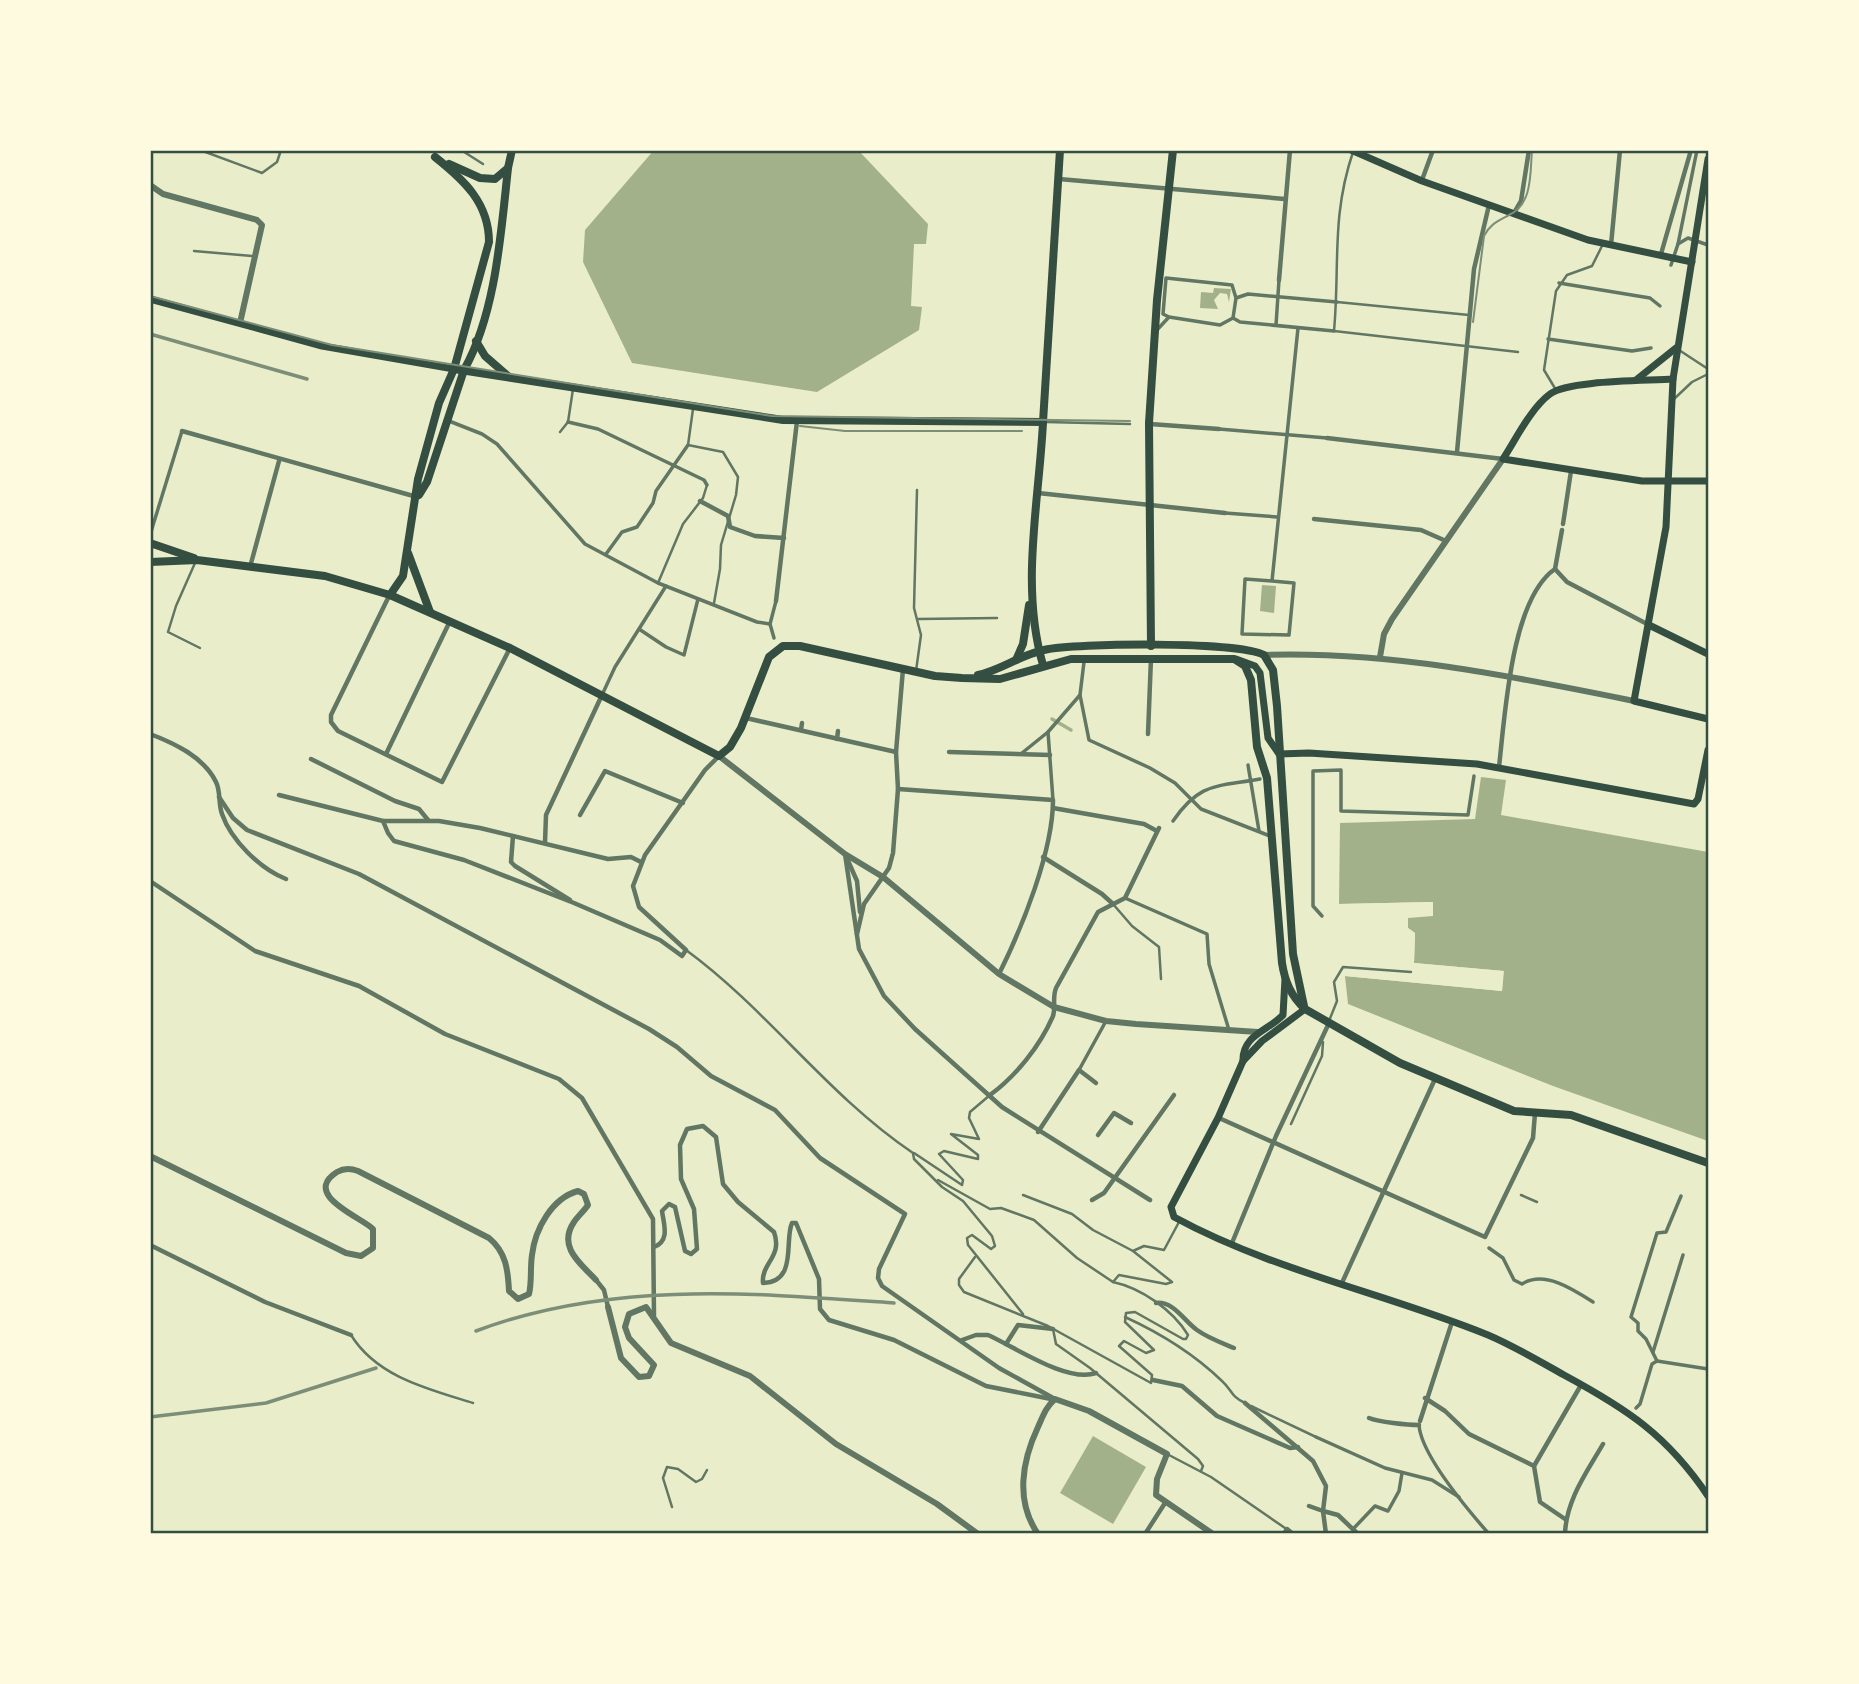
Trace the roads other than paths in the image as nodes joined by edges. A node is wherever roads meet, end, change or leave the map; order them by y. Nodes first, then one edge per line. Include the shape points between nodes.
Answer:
1 (200, 150) edge
2 (281, 150) edge
3 (425, 150) edge
4 (461, 150) edge
5 (512, 150) edge
6 (1060, 150) edge
7 (1173, 150) edge
8 (1290, 150) edge
9 (1433, 150) edge
10 (1529, 150) edge
11 (1620, 150) edge
12 (1691, 150) edge
13 (1697, 150) edge
14 (1352, 151) edge
15 (435, 157) junction
16 (1709, 159) edge
17 (483, 164) dead end
18 (508, 168) junction
19 (1059, 179) junction
20 (1422, 181) junction
21 (150, 185) edge
22 (1168, 186) junction
23 (1285, 199) junction
24 (1489, 205) junction
25 (1514, 213) junction
26 (1695, 239) junction
27 (1607, 244) junction
28 (1678, 244) junction
29 (1709, 245) edge
30 (194, 251) dead end
31 (1661, 254) junction
32 (256, 257) junction
33 (1672, 261) junction
34 (1692, 262) junction
35 (1161, 269) junction
36 (1166, 278) junction
37 (1279, 280) joint
38 (1559, 283) junction
39 (1278, 296) junction
40 (1236, 298) junction
41 (150, 299) edge
42 (1337, 302) junction
43 (1660, 306) dead end
44 (1469, 316) junction
45 (1168, 317) junction
46 (1233, 318) junction
47 (240, 323) junction
48 (1276, 325) junction
49 (1298, 328) junction
50 (1334, 331) junction
51 (1155, 333) junction
52 (1548, 338) junction
53 (475, 341) junction
54 (1467, 345) junction
55 (1651, 348) dead end
56 (1676, 348) junction
57 (1518, 352) dead end
58 (459, 370) junction
59 (1709, 371) edge
60 (508, 376) junction
61 (1672, 379) junction
62 (1633, 382) junction
63 (574, 386) junction
64 (1556, 390) junction
65 (1672, 402) junction
66 (694, 406) junction
67 (446, 421) junction
68 (797, 421) junction
69 (568, 422) junction
70 (1043, 422) junction
71 (1130, 424) dead end
72 (1149, 424) junction
73 (1219, 429) joint
74 (182, 432) joint
75 (560, 432) dead end
76 (1287, 435) junction
77 (1327, 438) joint
78 (688, 445) junction
79 (1457, 452) junction
80 (1503, 459) junction
81 (279, 460) junction
82 (674, 467) junction
83 (1571, 471) junction
84 (1709, 481) edge
85 (707, 485) joint
86 (916, 489) dead end
87 (1037, 493) junction
88 (417, 497) junction
89 (700, 501) junction
90 (1145, 503) junction
91 (1225, 513) joint
92 (728, 516) junction
93 (1277, 517) junction
94 (1314, 519) dead end
95 (150, 535) edge
96 (784, 538) junction
97 (1446, 541) junction
98 (150, 543) edge
99 (407, 550) junction
100 (606, 554) junction
101 (197, 559) junction
102 (150, 562) edge
103 (250, 568) junction
104 (1555, 569) junction
105 (1272, 581) junction
106 (657, 583) junction
107 (666, 586) junction
108 (1033, 592) junction
109 (390, 595) junction
110 (698, 599) junction
111 (776, 601) joint
112 (713, 605) junction
113 (430, 612) junction
114 (997, 618) dead end
115 (918, 619) junction
116 (450, 621) junction
117 (771, 624) junction
118 (1649, 625) junction
119 (639, 629) junction
120 (774, 638) dead end
121 (1073, 646) junction
122 (1151, 646) junction
123 (200, 648) dead end
124 (510, 648) junction
125 (1039, 651) junction
126 (1709, 654) edge
127 (1265, 655) junction
128 (1380, 657) junction
129 (1084, 658) junction
130 (1151, 658) junction
131 (1234, 659) junction
132 (1016, 661) junction
133 (1043, 665) junction
134 (903, 668) junction
135 (916, 671) junction
136 (1510, 676) junction
137 (962, 678) junction
138 (602, 695) junction
139 (1080, 695) junction
140 (1634, 701) junction
141 (745, 717) junction
142 (1709, 719) edge
143 (802, 723) dead end
144 (801, 730) junction
145 (838, 730) dead end
146 (1048, 732) junction
147 (150, 734) edge
148 (1148, 734) dead end
149 (836, 738) junction
150 (1709, 750) edge
151 (896, 752) junction
152 (948, 752) dead end
153 (1021, 753) dead end
154 (386, 754) junction
155 (1279, 754) junction
156 (1050, 755) junction
157 (719, 756) junction
158 (1708, 758) edge
159 (311, 759) dead end
160 (1248, 765) dead end
161 (1499, 767) junction
162 (1475, 776) dead end
163 (1260, 779) dead end
164 (1252, 780) junction
165 (898, 789) junction
166 (279, 795) dead end
167 (219, 797) junction
168 (1188, 799) junction
169 (1053, 800) junction
170 (682, 803) junction
171 (1053, 808) junction
172 (580, 815) dead end
173 (428, 820) junction
174 (383, 821) junction
175 (1173, 821) dead end
176 (1259, 831) junction
177 (513, 836) junction
178 (1272, 837) junction
179 (545, 843) junction
180 (845, 854) junction
181 (1043, 857) junction
182 (641, 862) junction
183 (883, 877) junction
184 (286, 879) dead end
185 (150, 881) edge
186 (1125, 898) junction
187 (574, 903) junction
188 (1113, 904) junction
189 (1322, 916) dead end
190 (860, 920) junction
191 (857, 936) junction
192 (686, 950) junction
193 (1411, 972) dead end
194 (999, 974) junction
195 (1161, 979) dead end
196 (1285, 979) junction
197 (1054, 1007) junction
198 (1305, 1009) junction
199 (1106, 1021) junction
200 (1329, 1023) junction
201 (1229, 1030) junction
202 (1258, 1032) junction
203 (1321, 1038) junction
204 (1243, 1061) junction
205 (1079, 1070) junction
206 (1435, 1079) junction
207 (1096, 1083) dead end
208 (990, 1095) junction
209 (1174, 1095) dead end
210 (1535, 1113) junction
211 (1218, 1118) junction
212 (1131, 1123) dead end
213 (1291, 1125) dead end
214 (1038, 1132) junction
215 (1098, 1135) dead end
216 (1273, 1143) junction
217 (913, 1153) junction
218 (150, 1156) edge
219 (1709, 1163) edge
220 (1112, 1178) junction
221 (938, 1180) junction
222 (1384, 1191) junction
223 (1023, 1195) dead end
224 (1521, 1195) dead end
225 (1681, 1196) dead end
226 (1092, 1200) dead end
227 (1150, 1200) dead end
228 (1537, 1202) dead end
229 (1180, 1220) junction
230 (1233, 1243) junction
231 (150, 1245) edge
232 (654, 1247) junction
233 (1489, 1248) dead end
234 (1133, 1251) junction
235 (1684, 1255) dead end
236 (975, 1257) junction
237 (596, 1280) joint
238 (1113, 1282) junction
239 (1341, 1285) junction
240 (1593, 1301) dead end
241 (1156, 1303) junction
242 (608, 1307) joint
243 (1024, 1314) junction
244 (654, 1316) junction
245 (1125, 1317) junction
246 (1452, 1322) junction
247 (1053, 1329) junction
248 (351, 1335) joint
249 (961, 1340) junction
250 (1006, 1344) junction
251 (1234, 1348) dead end
252 (1653, 1352) junction
253 (1657, 1361) junction
254 (1709, 1369) edge
255 (1096, 1373) junction
256 (1153, 1380) junction
257 (1581, 1384) junction
258 (1425, 1398) junction
259 (1055, 1399) junction
260 (473, 1403) dead end
261 (1245, 1403) junction
262 (1636, 1408) dead end
263 (1369, 1418) dead end
264 (1419, 1423) junction
265 (1316, 1437) joint
266 (1603, 1444) dead end
267 (1299, 1447) junction
268 (1167, 1454) junction
269 (1534, 1466) junction
270 (707, 1470) dead end
271 (1201, 1471) junction
272 (1403, 1472) junction
273 (1709, 1496) edge
274 (1459, 1497) junction
275 (1165, 1503) junction
276 (1308, 1506) dead end
277 (672, 1507) dead end
278 (1323, 1511) junction
279 (1565, 1519) junction
280 (1354, 1528) junction
281 (1285, 1531) edge
282 (978, 1534) edge
283 (1038, 1534) edge
284 (1145, 1534) edge
285 (1213, 1534) edge
286 (1293, 1534) edge
287 (1326, 1534) edge
288 (1358, 1534) edge
289 (1489, 1534) edge
290 (1565, 1534) edge

1 - 2 lane via 262,173 276,162
3 - 15 main road
4 - 17 lane
5 - 18 main road
6 - 19 main road
7 - 22 main road
8 - 23 street
9 - 20 street
10 - 25 street via 1521,201
11 - 27 street
12 - 31 street
13 - 28 street
14 - 20 main road
14 - 42 lane via 1336,228
15 - 18 main road via 487,180 500,177
15 - 58 main road via 472,191 485,213 489,242
16 - 26 main road
18 - 53 main road via 502,243
19 - 22 street
19 - 70 main road
20 - 24 main road
21 - 32 street via 163,194 257,220 262,230
22 - 23 street
22 - 35 main road
23 - 37 street
24 - 25 main road
24 - 44 street via 1479,237
25 - 27 main road
26 - 28 street
26 - 29 street
26 - 34 main road
27 - 31 main road
27 - 38 lane via 1592,266
28 - 33 street
30 - 32 lane
31 - 33 main road
32 - 47 street
33 - 34 main road
34 - 56 main road
35 - 36 street
35 - 51 main road
36 - 40 street via 1232,285
36 - 45 street via 1164,314
37 - 39 street
38 - 43 street via 1650,298
38 - 52 lane
39 - 40 street
39 - 42 street
39 - 48 street
40 - 46 street
41 - 47 main road
42 - 44 lane
42 - 50 lane
44 - 54 street
45 - 46 street via 1220,325
45 - 51 street
46 - 48 street
47 - 58 main road via 322,346
48 - 49 street
49 - 50 street
49 - 76 street
50 - 54 lane
51 - 72 main road
52 - 55 street via 1632,351
52 - 64 lane via 1544,370
53 - 58 main road
53 - 60 main road
54 - 57 lane
54 - 79 street
56 - 59 lane
56 - 61 main road
56 - 62 main road
58 - 60 main road
58 - 67 main road
58 - 88 main road via 429,436
59 - 65 lane
60 - 63 main road
61 - 62 main road
61 - 65 main road
62 - 64 main road
63 - 66 main road
63 - 69 lane
64 - 80 main road
65 - 118 main road via 1667,517
66 - 68 main road
66 - 78 lane
67 - 88 main road via 428,482
67 - 100 street via 497,444 585,544
68 - 70 main road
68 - 96 street
69 - 75 lane
69 - 82 street via 598,429
70 - 71 lane
70 - 87 main road
72 - 73 street
72 - 90 main road
73 - 76 street
74 - 81 street
74 - 95 street
76 - 77 street
76 - 93 street
77 - 79 street
78 - 82 street
78 - 92 lane via 723,452 738,477
79 - 80 street
80 - 83 main road
80 - 97 street
81 - 88 street
81 - 103 street
82 - 85 street
82 - 100 street via 637,527 622,532
83 - 84 main road via 1656,481
83 - 104 street
85 - 89 lane
86 - 115 lane via 914,608
87 - 90 street
87 - 108 main road
88 - 99 main road
89 - 92 street
89 - 106 lane via 683,524
90 - 91 street
90 - 122 main road
91 - 93 street
92 - 96 street via 730,527 755,536
92 - 112 lane
93 - 105 street
94 - 97 street via 1421,530
96 - 111 street
97 - 128 street via 1392,618
98 - 101 main road
99 - 109 main road via 403,576
99 - 113 main road
100 - 106 street
101 - 102 main road
101 - 103 main road
101 - 123 lane via 168,632
103 - 109 main road via 325,576
104 - 118 street via 1567,582
104 - 136 street via 1529,599
105 - 105 street via 1245,579 1242,634 1289,635 1294,583
106 - 107 street
107 - 110 street
107 - 119 street
108 - 125 main road
108 - 132 main road
109 - 113 main road
109 - 154 street via 331,715 338,731
110 - 112 street
110 - 119 street via 684,655
111 - 117 street
112 - 117 street
113 - 116 main road
114 - 115 lane
115 - 135 lane via 921,635
116 - 124 main road
116 - 154 street
117 - 120 street
118 - 126 main road
118 - 140 main road
119 - 138 street
121 - 122 main road
121 - 125 main road
121 - 133 main road
122 - 127 main road via 1234,648
124 - 138 main road
124 - 154 street via 442,782
125 - 132 main road
125 - 133 main road
127 - 128 street
127 - 155 main road via 1273,675
128 - 136 street
129 - 130 main road
129 - 133 main road
129 - 139 street
130 - 131 main road
130 - 148 street
131 - 155 main road via 1245,660 1261,673 1268,738
131 - 178 main road via 1245,666 1251,680
132 - 137 main road
133 - 137 main road via 1000,679
134 - 135 main road
134 - 141 main road via 783,646 769,657
134 - 151 street
135 - 137 main road
136 - 140 street
136 - 161 street
138 - 157 main road
138 - 179 street via 546,816
139 - 146 street
139 - 168 street via 1089,740 1150,768 1175,783
140 - 142 main road
141 - 144 street
141 - 157 main road via 733,742
143 - 144 street
144 - 149 street
145 - 149 street
146 - 153 street
146 - 156 street
147 - 167 street via 186,751 215,779
149 - 151 street
150 - 158 main road
151 - 165 street
152 - 156 street
155 - 161 main road via 1393,757
155 - 198 main road via 1293,954
156 - 169 street
157 - 170 street
157 - 180 street
158 - 161 main road via 1694,804
159 - 173 street via 419,809
160 - 164 street
162 - 189 street via 1468,816 1341,811 1341,770 1313,771 1313,906
163 - 164 street
164 - 168 street via 1202,789
164 - 176 street
165 - 169 street
165 - 183 street via 893,853
166 - 174 street
167 - 184 street via 222,816 233,834 265,868
167 - 249 street via 233,818 255,835 359,874 649,1029 710,1076 775,1110 827,1164 905,1214 878,1278 882,1286
168 - 175 street
168 - 176 street via 1201,809
169 - 171 street
170 - 172 street via 605,771
170 - 182 street
171 - 181 street
171 - 186 street via 1158,830
173 - 174 street
173 - 177 street
174 - 187 street via 394,841 464,860
176 - 178 street
177 - 179 street
177 - 187 street via 511,862
178 - 196 main road
179 - 182 street
180 - 183 street
180 - 190 street via 857,881
180 - 191 street
181 - 188 street
181 - 194 street
182 - 192 street via 633,886 636,901
183 - 190 street via 868,896
183 - 194 street
185 - 232 street via 255,951 359,986 445,1034 569,1085 582,1098 649,1210 655,1227
186 - 188 street
186 - 201 street via 1207,934 1209,964
187 - 192 street via 660,940 677,955
188 - 195 lane via 1159,947
188 - 197 street via 1098,912 1056,988
190 - 191 street
191 - 208 street via 876,986
192 - 217 lane via 736,990 818,1074
193 - 200 lane via 1343,967 1334,982 1337,1001
194 - 197 street
196 - 198 main road
196 - 202 main road via 1283,1015
197 - 199 street
197 - 208 street via 1026,1060
198 - 200 main road
198 - 204 main road
199 - 201 street
199 - 205 street
200 - 203 street
200 - 206 main road
201 - 202 street
202 - 204 main road via 1243,1052
203 - 213 lane via 1322,1056
203 - 216 street
204 - 211 main road
205 - 207 street
205 - 214 street
206 - 210 main road via 1514,1111
206 - 222 street
208 - 214 street
208 - 217 lane via 970,1112 979,1139 951,1134 978,1159 940,1154 963,1180 962,1185
209 - 220 street
210 - 219 main road via 1571,1115
210 - 222 street via 1533,1138 1485,1237
211 - 216 street
211 - 229 main road via 1171,1206 1171,1213
212 - 215 street via 1114,1113
214 - 220 street
216 - 222 street
216 - 230 street
217 - 221 lane
218 - 237 street via 346,1253 361,1256 373,1248 373,1230 332,1203 327,1191 330,1177 339,1170 358,1171 489,1238 503,1251 509,1291 518,1299 529,1294 538,1231 562,1197 578,1191 588,1205 571,1227 570,1248
220 - 226 street via 1104,1193
220 - 227 street
221 - 236 lane via 963,1201 993,1238 991,1249 969,1236
221 - 238 lane via 990,1209 1005,1209 1034,1220
222 - 239 street
223 - 234 lane via 1072,1214
224 - 228 lane
225 - 252 street via 1671,1226 1657,1233 1630,1317
229 - 230 main road
229 - 234 lane via 1164,1250 1144,1246
230 - 239 main road
231 - 248 street via 265,1302
232 - 244 street
232 - 259 street via 665,1237 662,1211 669,1204 675,1207 685,1251 691,1254 697,1249 694,1209 681,1179 680,1145 687,1129 703,1126 716,1137 723,1184 774,1232 775,1255 763,1283 776,1278 787,1265 788,1230 796,1223 820,1284 820,1309 829,1320 894,1340 979,1383
233 - 240 street via 1503,1258 1514,1280 1522,1284 1539,1278
234 - 238 lane via 1172,1282 1119,1275
235 - 252 street
236 - 243 lane
236 - 243 lane via 959,1279 960,1289
237 - 242 street
238 - 241 lane
239 - 246 main road
241 - 245 lane via 1186,1331 1186,1339 1135,1312
241 - 251 street via 1163,1302 1198,1331
242 - 244 street via 621,1358 639,1377 649,1376 654,1365 629,1338 625,1320 640,1307
243 - 247 lane
244 - 282 street via 671,1343 750,1376 836,1444
245 - 256 lane via 1129,1327 1154,1350 1146,1353 1124,1341 1119,1343 1121,1350
245 - 261 lane via 1169,1340 1222,1381 1231,1396
246 - 257 main road via 1510,1345
246 - 258 street
247 - 250 street via 1018,1325
247 - 255 lane via 1056,1344
247 - 256 lane via 1147,1382
248 - 260 lane via 393,1374
249 - 250 street via 988,1335
249 - 259 street via 999,1368
250 - 255 street via 1055,1368
252 - 253 street
253 - 254 street
253 - 262 street
255 - 271 lane via 1198,1459
256 - 267 street via 1182,1386 1217,1416 1290,1448
257 - 269 street
257 - 273 main road via 1649,1426
258 - 264 street
258 - 269 street via 1469,1434
259 - 268 street via 1089,1411
259 - 283 street via 1030,1443 1023,1471 1024,1502
261 - 265 lane
261 - 267 street
263 - 264 street
264 - 274 street via 1432,1460
265 - 272 street
266 - 279 street
267 - 278 street via 1313,1461 1326,1486
268 - 271 lane
268 - 275 street via 1156,1495
269 - 279 street via 1540,1502
270 - 277 lane via 696,1482 667,1467 663,1478
271 - 281 lane
272 - 274 street via 1432,1480
272 - 280 street via 1388,1511 1375,1506
274 - 289 street
275 - 284 street
275 - 285 street
276 - 278 street
278 - 280 street via 1338,1515
278 - 287 street
279 - 290 street
280 - 288 street
281 - 286 street

